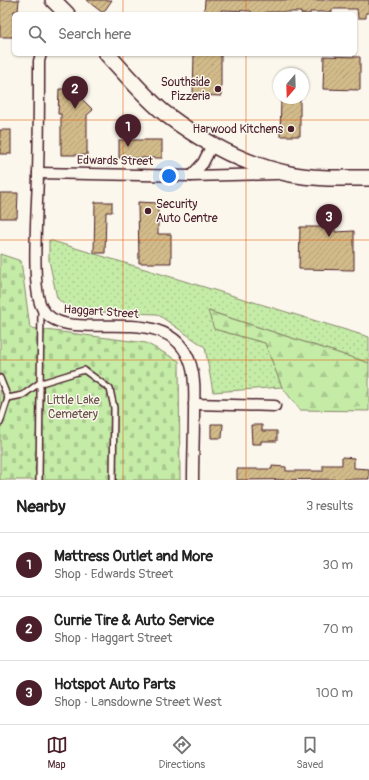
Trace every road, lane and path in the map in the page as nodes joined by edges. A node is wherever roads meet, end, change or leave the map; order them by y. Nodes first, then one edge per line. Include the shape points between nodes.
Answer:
1 (53, 0) edge
2 (65, 12) edge
3 (40, 56) edge
4 (109, 56) edge
5 (212, 145) junction
6 (38, 173) junction
7 (290, 174) junction
8 (191, 176) junction
9 (369, 178) edge
10 (41, 307) junction
11 (0, 378) edge
12 (40, 384) junction
13 (8, 398) junction
14 (194, 404) junction
15 (275, 406) dead end
16 (0, 423) edge
17 (39, 480) edge
18 (113, 480) edge
19 (193, 480) edge

1 - 2 main road
3 - 6 street
4 - 5 main road via 166,114
5 - 7 main road via 246,161
5 - 8 street via 203,163
6 - 8 street, Edwards Street
6 - 10 street via 37,285
7 - 8 street, Edwards Street
7 - 9 main road
10 - 12 lane
10 - 14 street, Haggart Street via 46,315 59,322 134,326 157,330 174,339 186,352 191,364 194,377
11 - 13 lane
12 - 13 lane via 23,395
12 - 17 lane
12 - 18 lane via 84,370 110,389 114,408
13 - 16 lane
14 - 15 street
14 - 19 street, Haggart Street

